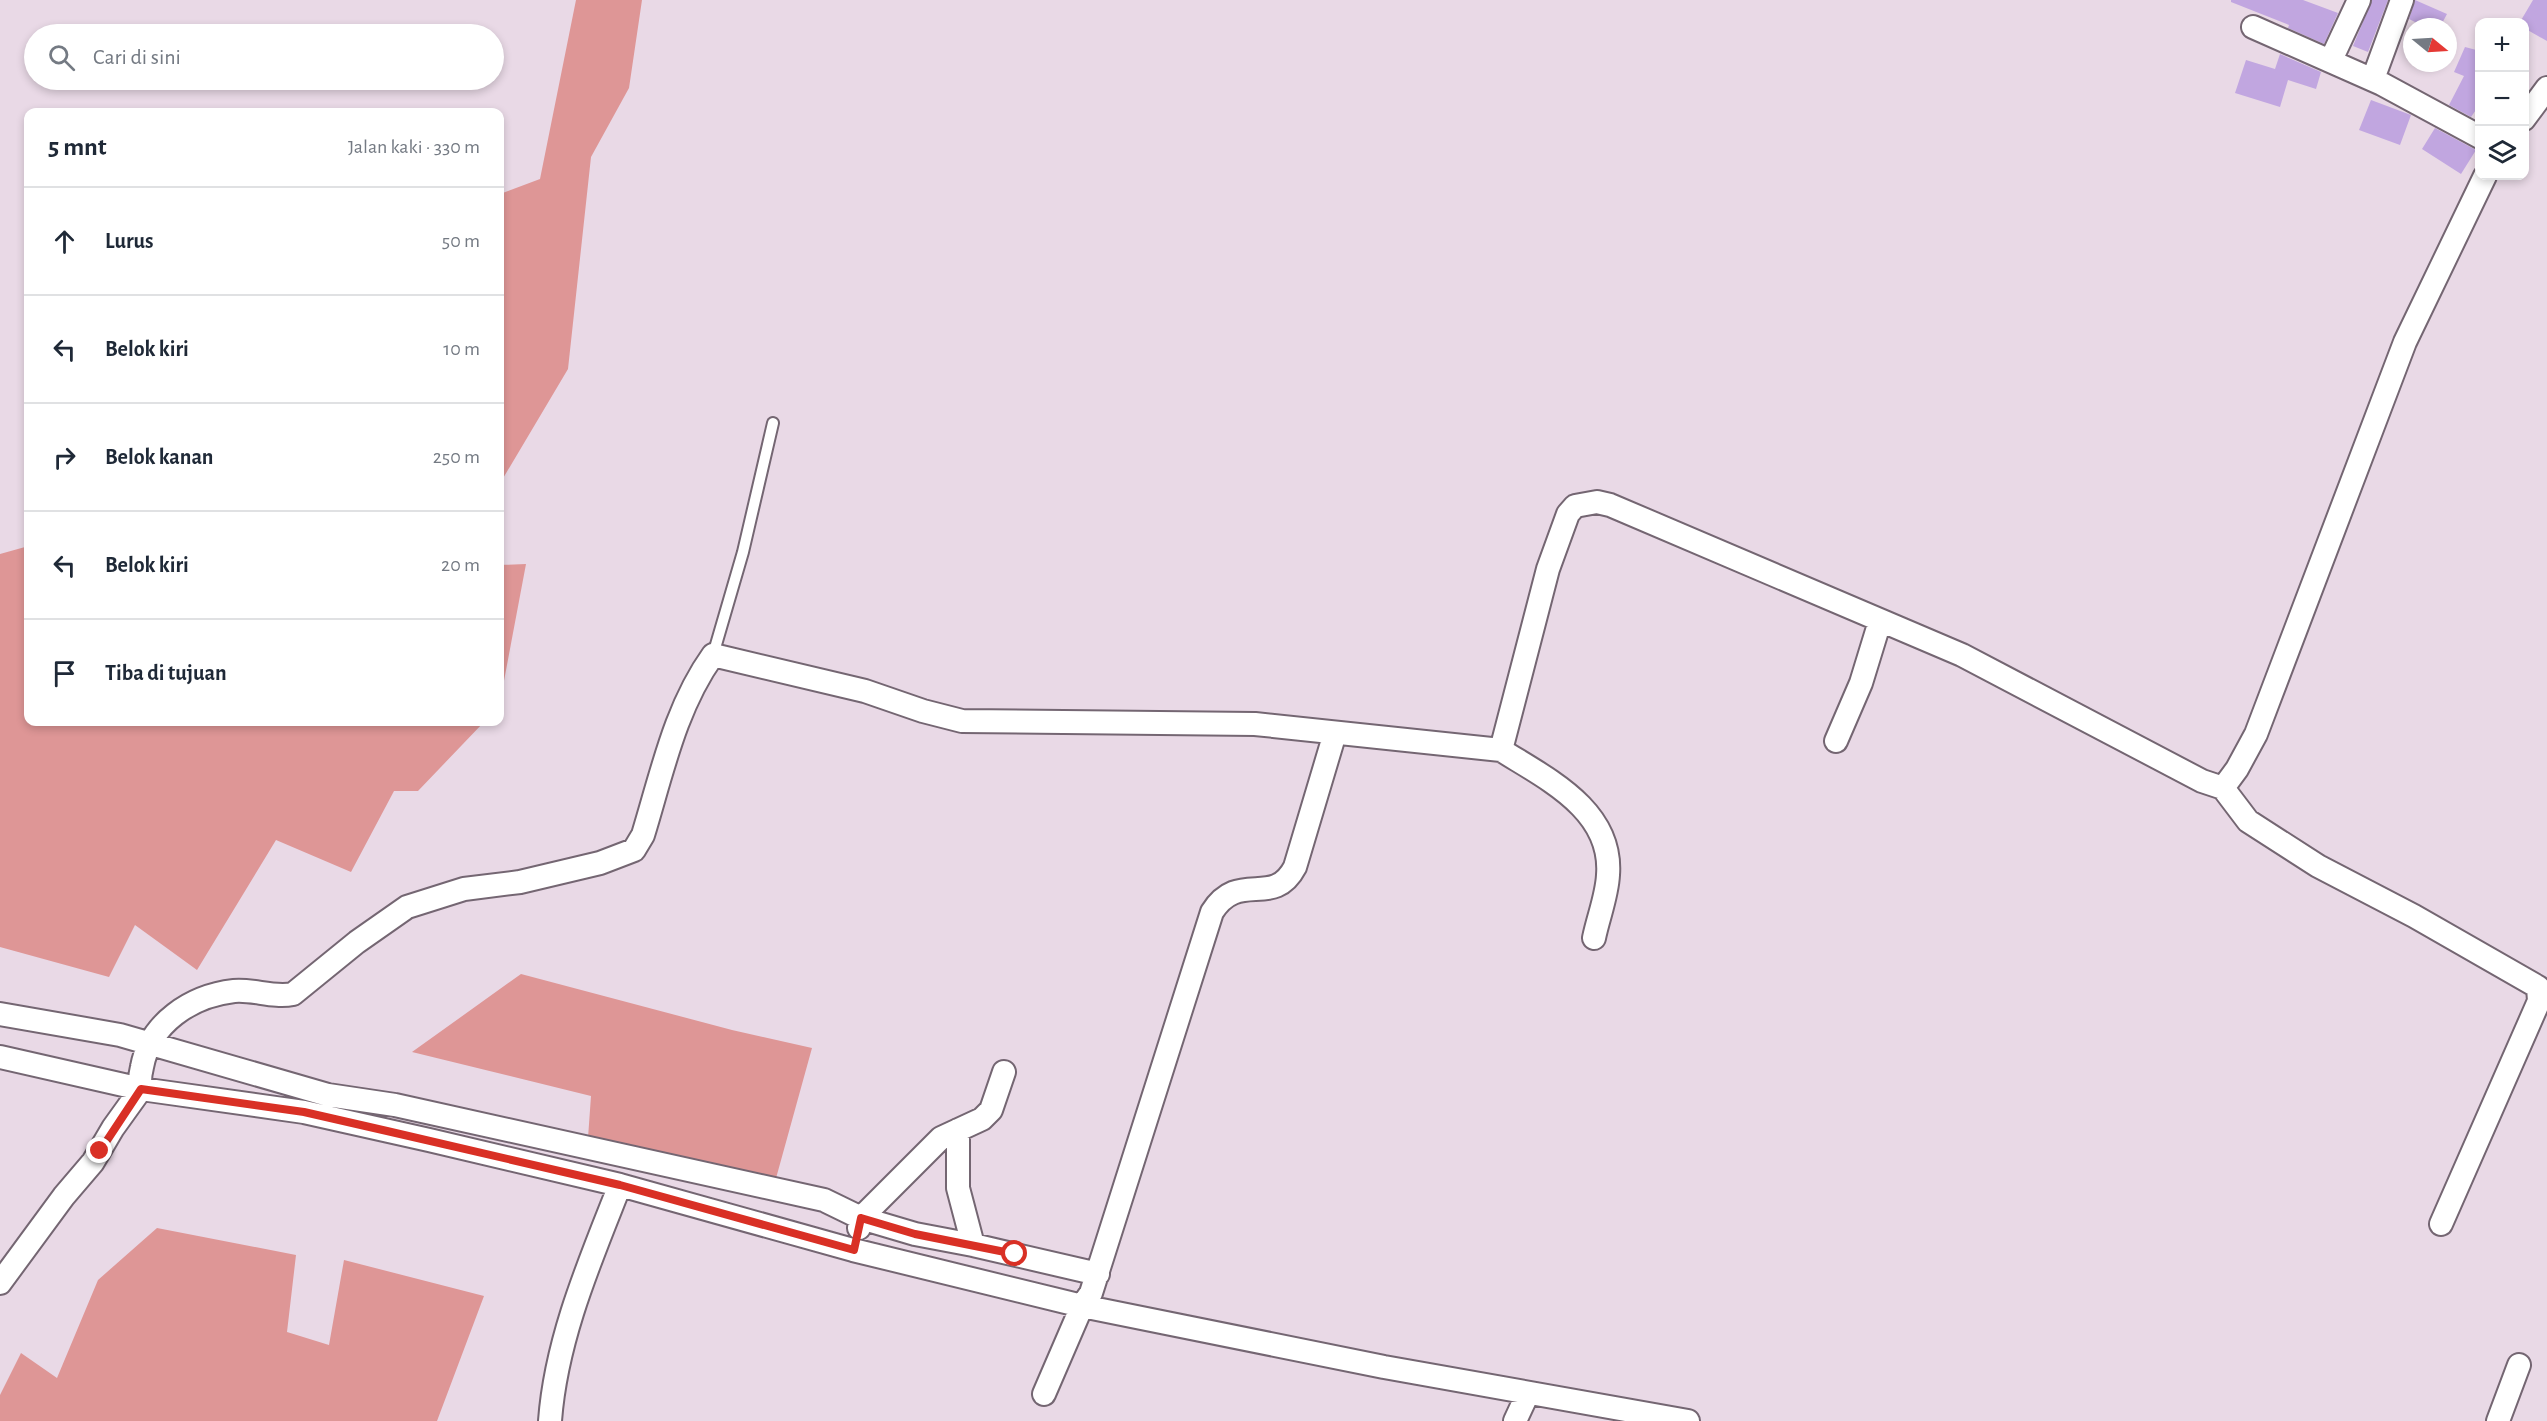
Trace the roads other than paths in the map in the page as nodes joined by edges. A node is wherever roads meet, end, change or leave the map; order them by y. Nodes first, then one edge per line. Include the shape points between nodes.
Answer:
1 (2359, 0) edge
2 (2402, 0) edge
3 (2253, 27) dead end
4 (2331, 60) junction
5 (2373, 80) junction
6 (2547, 88) edge
7 (2529, 112) edge
8 (2475, 134) edge
9 (2483, 180) edge
10 (773, 423) dead end
11 (1880, 621) junction
12 (713, 655) junction
13 (1335, 733) junction
14 (1836, 741) dead end
15 (1501, 750) junction
16 (2223, 788) junction
17 (1594, 938) dead end
18 (0, 1014) edge
19 (147, 1047) junction
20 (0, 1057) edge
21 (1004, 1072) dead end
22 (140, 1086) junction
23 (958, 1130) junction
24 (620, 1185) junction
25 (861, 1218) junction
26 (2441, 1224) dead end
27 (973, 1245) junction
28 (854, 1250) junction
29 (0, 1283) edge
30 (1092, 1289) junction
31 (2519, 1365) dead end
32 (1528, 1393) junction
33 (1044, 1394) dead end
34 (550, 1421) edge
35 (1515, 1421) edge
36 (1688, 1421) edge
37 (2498, 1421) edge

1 - 4 street
2 - 5 street
3 - 4 street
4 - 5 street
5 - 8 street
6 - 7 street
9 - 16 street via 2405,342 2256,734
10 - 12 lane via 743,552
11 - 14 street via 1861,683
11 - 15 street via 1610,505 1583,503 1568,514 1548,569
11 - 16 street via 1962,656 2202,781
12 - 13 street via 855,688 962,721 1255,724
12 - 19 street via 691,688 681,712 643,835 634,850 600,863 520,882 464,889 407,907 335,959 298,992 283,996 236,991 209,995 169,1017
13 - 15 street
13 - 30 street via 1295,867 1287,882 1276,887 1239,890 1220,899 1212,912
15 - 17 street via 1586,808 1597,824 1608,875
16 - 26 street via 2248,821 2318,866 2538,987 2539,1001
18 - 19 street
19 - 22 street
19 - 25 street via 328,1095 395,1104 824,1200
20 - 22 street
21 - 23 street via 991,1110 982,1119
22 - 24 street via 304,1112
22 - 29 street via 93,1162
23 - 25 street via 941,1138
23 - 27 street via 958,1188
24 - 28 street
24 - 34 street via 572,1313
25 - 27 street
25 - 28 street
27 - 30 street
28 - 30 street
30 - 32 street
30 - 33 street
31 - 37 street
32 - 35 street
32 - 36 street

